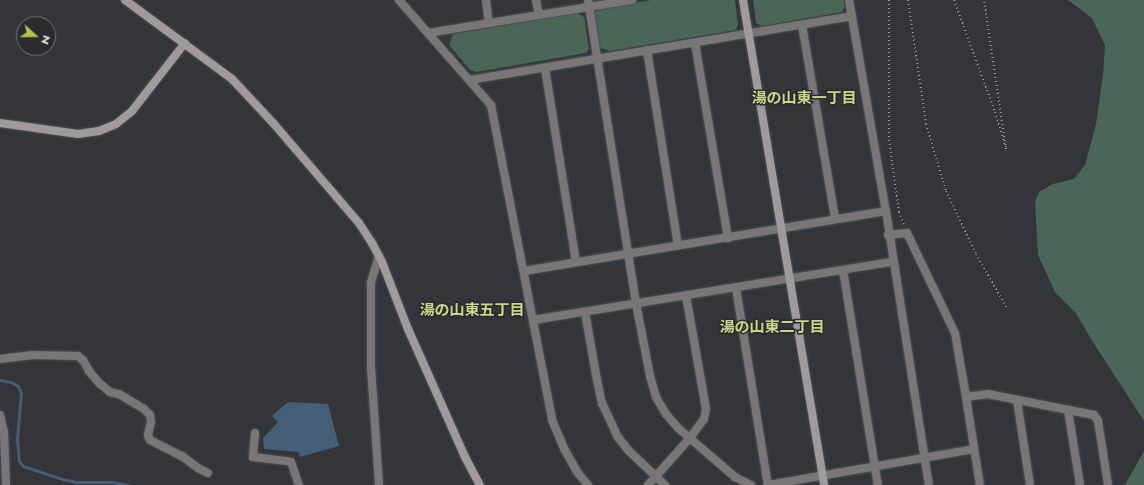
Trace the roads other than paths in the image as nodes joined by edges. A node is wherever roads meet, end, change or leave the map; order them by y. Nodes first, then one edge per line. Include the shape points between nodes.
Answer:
1 (125, 0) edge
2 (399, 0) edge
3 (486, 0) edge
4 (536, 0) edge
5 (632, 0) edge
6 (743, 0) edge
7 (849, 0) edge
8 (589, 4) edge
9 (539, 15) junction
10 (852, 16) junction
11 (489, 24) junction
12 (802, 25) junction
13 (428, 33) junction
14 (749, 33) junction
15 (184, 43) junction
16 (695, 43) junction
17 (646, 50) junction
18 (596, 59) junction
19 (545, 68) junction
20 (470, 80) junction
21 (0, 123) edge
22 (886, 211) junction
23 (836, 219) junction
24 (780, 229) junction
25 (888, 235) junction
26 (728, 238) junction
27 (678, 246) junction
28 (628, 254) junction
29 (379, 256) junction
30 (576, 262) junction
31 (893, 262) junction
32 (843, 270) junction
33 (524, 271) junction
34 (788, 279) junction
35 (736, 288) junction
36 (686, 296) junction
37 (636, 303) junction
38 (585, 312) junction
39 (533, 320) junction
40 (0, 359) edge
41 (966, 397) junction
42 (1017, 400) junction
43 (1068, 410) junction
44 (0, 415) edge
45 (255, 433) dead end
46 (690, 438) junction
47 (974, 449) junction
48 (925, 459) junction
49 (875, 466) junction
50 (208, 473) dead end
51 (822, 476) junction
52 (655, 477) junction
53 (6, 485) edge
54 (299, 485) edge
55 (379, 485) edge
56 (480, 485) edge
57 (588, 485) edge
58 (648, 485) edge
59 (665, 485) edge
60 (750, 485) edge
61 (768, 485) edge
62 (824, 485) edge
63 (878, 485) edge
64 (929, 485) edge
65 (980, 485) edge
66 (1030, 485) edge
67 (1080, 485) edge
68 (1108, 485) edge

1 - 15 street
2 - 13 street
3 - 11 street
4 - 9 street
5 - 8 street
6 - 14 street
7 - 10 street
8 - 9 street
8 - 18 street
9 - 11 street
10 - 12 street
10 - 22 street
11 - 13 street
12 - 14 street
12 - 23 street
13 - 20 street
14 - 16 street
14 - 24 street
15 - 21 street via 132,111 116,124 99,131 78,134
15 - 29 street via 232,79 249,96 347,206
16 - 17 street
16 - 26 street
17 - 18 street
17 - 27 street
18 - 19 street
18 - 28 street
19 - 20 street
19 - 30 street
20 - 33 street via 491,105
22 - 23 street
22 - 25 street
23 - 24 street
24 - 26 street
24 - 34 street
25 - 31 street
25 - 41 street via 907,233 955,333
26 - 27 street
27 - 28 street
28 - 30 street
28 - 37 street
29 - 55 street via 371,283 371,367
29 - 56 street via 408,329
30 - 33 street
31 - 32 street
31 - 48 street
32 - 34 street
32 - 49 street
33 - 39 street
34 - 35 street
34 - 51 street
35 - 36 street
35 - 61 street
36 - 37 street
36 - 46 street via 706,409 704,419
37 - 38 street
37 - 46 street via 656,397 666,414
38 - 39 street
38 - 52 street via 602,403 618,437
39 - 57 street via 552,420 565,450
40 - 50 street via 33,355 78,356 99,383 150,415 150,440
41 - 42 street via 988,394
41 - 47 street
42 - 43 street
42 - 66 street
43 - 67 street
43 - 68 street via 1094,415 1098,421
44 - 53 street via 4,432
45 - 54 street via 252,457 291,462
46 - 52 street
46 - 60 street via 735,476
47 - 48 street
47 - 65 street
48 - 49 street
48 - 64 street
49 - 51 street
49 - 63 street
51 - 61 street
51 - 62 street
52 - 58 street
52 - 59 street

